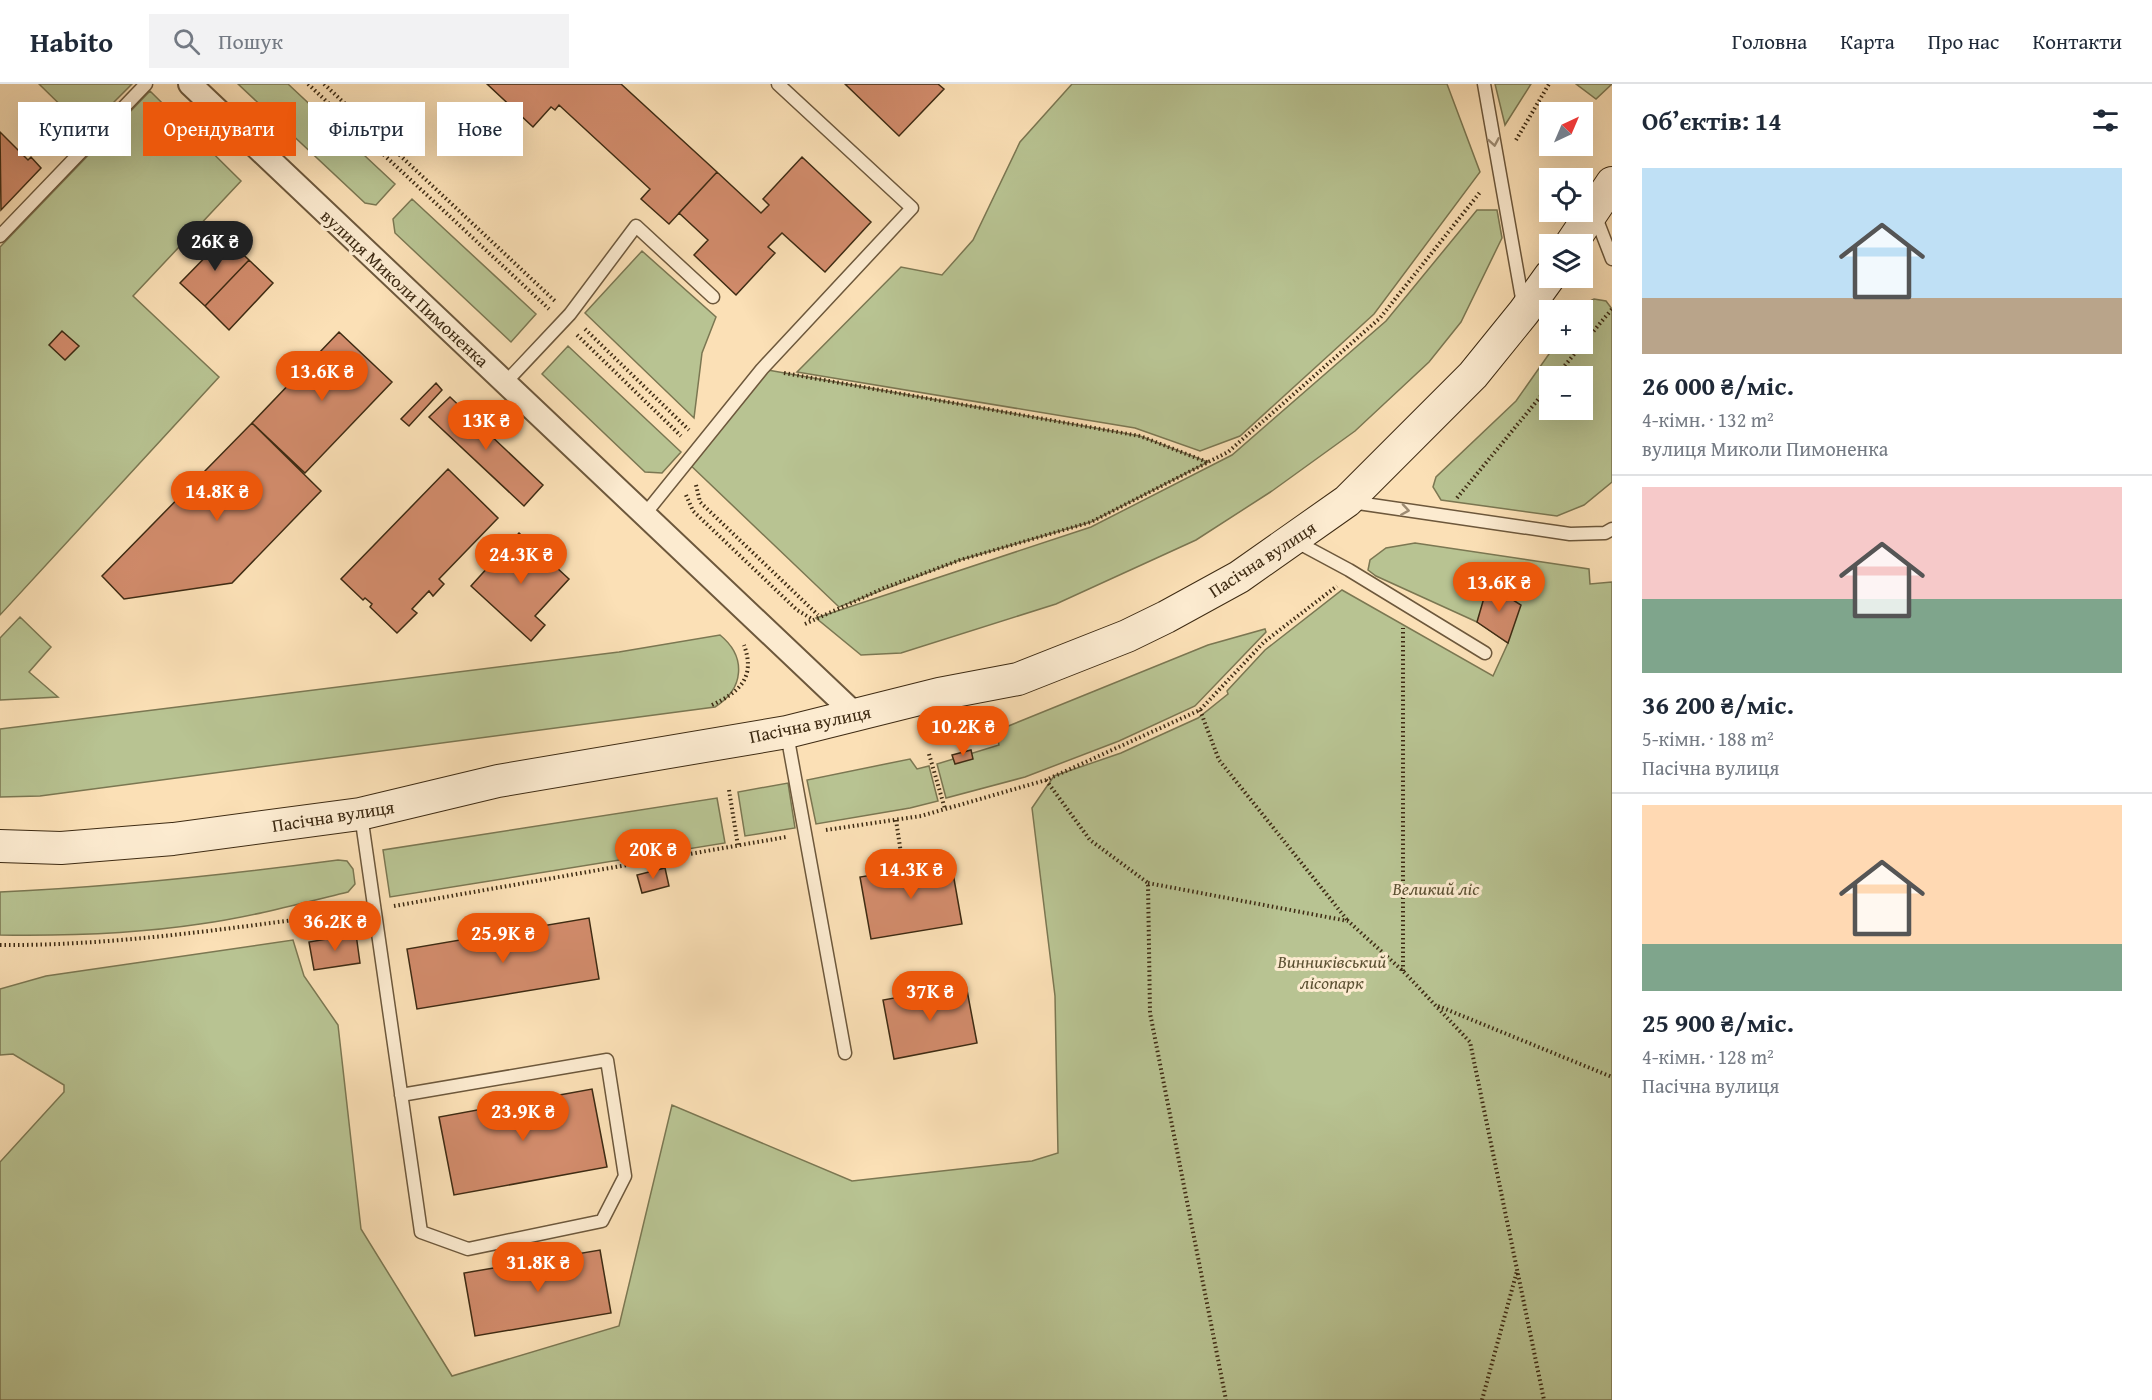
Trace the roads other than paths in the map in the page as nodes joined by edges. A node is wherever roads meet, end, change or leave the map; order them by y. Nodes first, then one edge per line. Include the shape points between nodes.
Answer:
1 (146, 84) edge
2 (190, 84) edge
3 (778, 84) edge
4 (1484, 84) edge
5 (1612, 185) edge
6 (1594, 212) junction
7 (1578, 234) edge
8 (0, 236) edge
9 (1612, 259) edge
10 (1541, 288) edge
11 (713, 297) dead end
12 (1524, 312) junction
13 (505, 383) junction
14 (1347, 501) junction
15 (645, 514) junction
16 (1612, 528) edge
17 (1294, 540) junction
18 (1485, 653) dead end
19 (856, 715) junction
20 (787, 732) junction
21 (360, 814) junction
22 (0, 846) edge
23 (845, 1053) dead end
24 (401, 1095) junction

1 - 8 lane
2 - 13 street, вулиця Миколи Пимоненка
3 - 15 lane via 912,208 762,369
4 -> 12 lane
5 - 6 main road
6 - 7 main road
6 - 9 lane
10 - 12 main road, Пасічна вулиця
11 - 13 lane via 636,226 566,318
12 - 14 main road, Пасічна вулиця via 1473,375
13 - 15 street, вулиця Миколи Пимоненка
14 -> 16 lane via 1570,534
14 - 17 main road, Пасічна вулиця
15 - 19 street, вулиця Миколи Пимоненка
17 - 18 lane
17 - 19 main road, Пасічна вулиця via 1239,577 1126,636 1018,679
19 - 20 main road, Пасічна вулиця
20 - 21 main road, Пасічна вулиця via 498,781
20 - 23 lane
21 - 22 main road, Пасічна вулиця via 62,848
21 - 24 lane
24 - 24 lane via 421,1232 468,1249 602,1221 625,1176 607,1060

